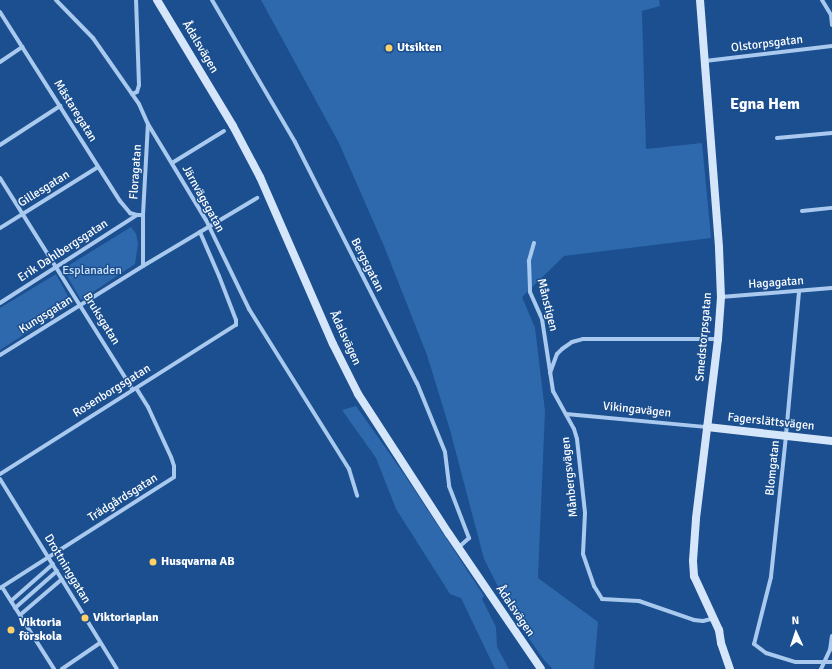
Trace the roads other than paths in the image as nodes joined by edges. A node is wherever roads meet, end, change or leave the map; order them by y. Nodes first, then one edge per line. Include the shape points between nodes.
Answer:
1 (56, 0) edge
2 (136, 0) edge
3 (157, 0) edge
4 (212, 0) edge
5 (700, 0) edge
6 (822, 0) edge
7 (0, 12) edge
8 (832, 13) edge
9 (832, 24) edge
10 (832, 46) edge
11 (22, 47) junction
12 (704, 61) junction
13 (0, 62) edge
14 (132, 94) junction
15 (60, 106) junction
16 (148, 124) junction
17 (224, 131) dead end
18 (832, 133) edge
19 (778, 138) dead end
20 (0, 145) edge
21 (172, 163) junction
22 (98, 167) junction
23 (0, 178) edge
24 (257, 198) dead end
25 (832, 208) edge
26 (802, 211) dead end
27 (23, 214) junction
28 (137, 215) junction
29 (143, 215) junction
30 (0, 228) edge
31 (209, 228) junction
32 (200, 232) junction
33 (534, 243) dead end
34 (142, 266) junction
35 (57, 268) junction
36 (832, 288) edge
37 (799, 292) junction
38 (720, 297) junction
39 (0, 303) edge
40 (80, 305) junction
41 (718, 339) junction
42 (0, 355) edge
43 (549, 373) junction
44 (134, 389) junction
45 (566, 414) junction
46 (707, 427) junction
47 (786, 436) junction
48 (832, 441) edge
49 (0, 474) edge
50 (1, 481) edge
51 (356, 496) dead end
52 (458, 547) junction
53 (49, 557) junction
54 (53, 564) junction
55 (57, 571) junction
56 (62, 579) junction
57 (1, 588) edge
58 (11, 601) junction
59 (15, 608) junction
60 (20, 615) junction
61 (715, 618) junction
62 (832, 636) edge
63 (100, 643) junction
64 (832, 662) edge
65 (824, 663) junction
66 (54, 669) edge
67 (62, 669) edge
68 (117, 669) edge
69 (541, 669) edge
70 (730, 669) edge
71 (821, 669) edge

1 - 14 street, Järnvägsgatan via 93,38
2 - 14 street via 139,84 137,92
3 - 52 street, Ådalsvägen via 233,126 260,177 333,344 358,394
4 - 52 street, Bergsgatan via 295,142 417,383 445,452 449,486 469,538
5 - 12 street, Smedstorpsgatan
6 - 8 street
7 - 11 street, Mästaregatan
8 - 9 street
10 - 12 street, Olstorpsgatan
11 - 13 street
11 - 15 street, Mästaregatan
12 - 38 street, Smedstorpsgatan via 719,248
14 - 16 street, Järnvägsgatan
15 - 20 street
15 - 22 street, Mästaregatan
16 - 21 street, Järnvägsgatan
16 - 29 street, Floragatan
17 - 21 street
18 - 19 street
21 - 31 street, Järnvägsgatan
22 - 27 street, Gillesgatan
22 - 28 street, Mästaregatan via 120,201 130,213
23 - 27 street, Bruksgatan
24 - 31 street, Kungsgatan
25 - 26 street
27 - 30 street, Gillesgatan
27 - 35 street, Bruksgatan
28 - 29 street, Floragatan
28 - 35 street, Erik Dahlbergsgatan
29 - 34 street
31 - 32 street, Kungsgatan
31 - 51 street, Järnvägsgatan via 249,309 349,469
32 - 34 street, Kungsgatan
32 - 44 street, Rosenborgsgatan via 236,325
33 - 43 street, Månstigen via 529,261 530,292 542,319
34 - 40 street, Kungsgatan
35 - 39 street, Erik Dahlbergsgatan
35 - 40 street, Bruksgatan
36 - 37 street, Hagagatan
37 - 38 street, Hagagatan
37 - 47 street, Blomgatan
38 - 41 street, Smedstorpsgatan
40 - 42 street, Kungsgatan
40 - 44 street, Bruksgatan
41 - 43 street via 583,339 572,342 557,354
41 - 46 street, Smedstorpsgatan
43 - 45 street, Månbergsvägen via 553,391
44 - 49 street, Rosenborgsgatan
44 - 53 street, Trädgårdsgatan via 148,407 171,457 174,477
45 - 46 street, Vikingavägen
45 - 61 street, Månbergsvägen via 577,439 585,513 583,554 594,586 602,599 639,601 694,620
46 - 47 street, Fagerslättsvägen
46 - 61 street, Smedstorpsgatan via 693,561 694,576
47 - 48 street, Fagerslättsvägen
47 - 65 street, Blomgatan via 770,577 754,644 766,653 796,662
50 - 53 street, Drottninggatan
52 - 69 street, Ådalsvägen
53 - 54 street, Drottninggatan
53 - 57 street, Trädgårdsgatan
54 - 55 street, Drottninggatan
54 - 58 street
55 - 56 street, Drottninggatan
55 - 59 street
56 - 60 street
56 - 63 street, Drottninggatan
57 - 58 street
58 - 59 street
59 - 60 street
60 - 66 street
61 - 70 street, Smedstorpsgatan
62 - 65 street via 830,650
63 - 67 street
63 - 68 street, Drottninggatan
64 - 65 street
65 - 71 street

